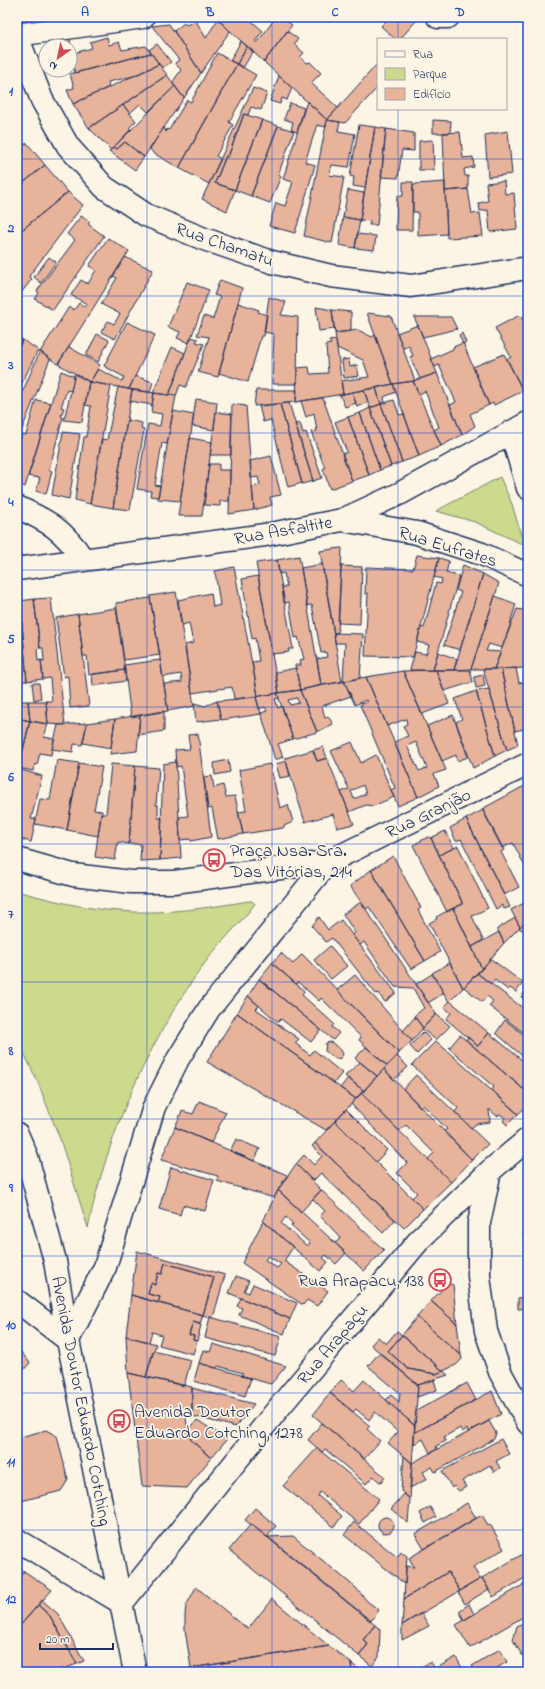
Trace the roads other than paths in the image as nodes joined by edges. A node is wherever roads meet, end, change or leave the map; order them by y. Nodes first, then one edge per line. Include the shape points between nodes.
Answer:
1 (142, 17) edge
2 (438, 17) edge
3 (448, 17) edge
4 (17, 36) edge
5 (26, 78) edge
6 (528, 268) edge
7 (520, 428) edge
8 (528, 488) edge
9 (17, 507) edge
10 (342, 520) junction
11 (83, 559) junction
12 (17, 569) edge
13 (528, 575) edge
14 (528, 764) edge
15 (17, 859) edge
16 (328, 862) junction
17 (17, 1134) edge
18 (528, 1138) edge
19 (490, 1171) junction
20 (17, 1301) edge
21 (68, 1340) junction
22 (528, 1423) edge
23 (17, 1540) edge
24 (122, 1603) junction
25 (135, 1672) edge

1 - 4 street
2 - 3 street
4 - 5 street, Rua Chamatu
5 - 6 street, Rua Chamatu via 42,100 68,146 104,187 146,215 204,239 272,262 331,276 411,286
7 - 8 street
7 - 10 street, Rua Asfaltite via 401,493
9 - 11 street via 48,521 71,541
10 - 11 street, Rua Asfaltite via 265,535
10 - 13 street, Rua Eufrates via 417,533 482,554
11 - 12 street, Rua Asfaltite
14 - 16 street, Rua Granjão
15 - 16 street via 73,875 131,882 174,882
16 - 21 street via 209,1009 178,1059 154,1108 105,1267
17 - 21 street, Avenida Doutor Eduardo Cotching via 27,1158 55,1261
18 - 19 street, Rua Arapaçu
19 - 22 street via 479,1223 479,1276 486,1331 500,1372
19 - 24 street, Rua Arapaçu via 421,1238 282,1404
20 - 21 street
21 - 24 street, Avenida Doutor Eduardo Cotching
23 - 24 street
24 - 25 street, Avenida Doutor Eduardo Cotching

